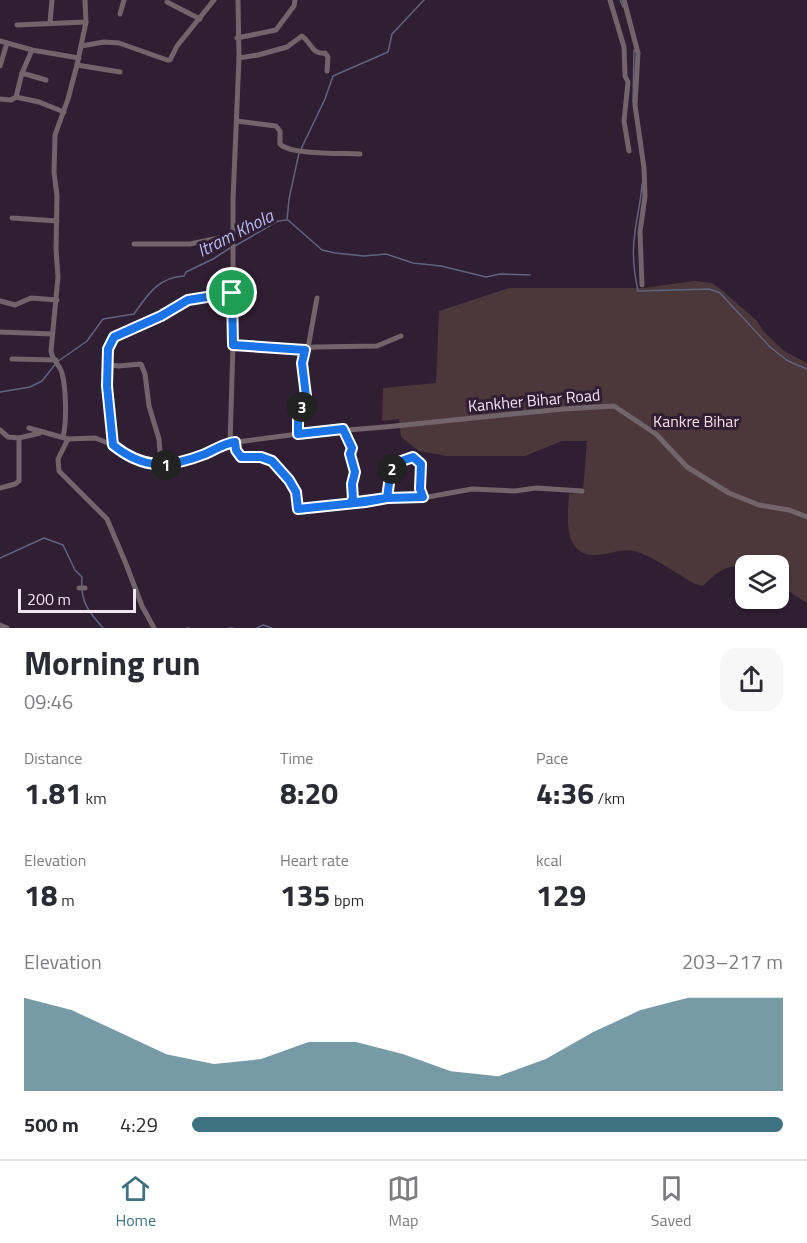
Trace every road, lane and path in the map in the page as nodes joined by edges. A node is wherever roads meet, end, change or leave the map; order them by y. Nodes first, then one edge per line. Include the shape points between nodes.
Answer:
1 (52, 0) edge
2 (85, 0) edge
3 (124, 0) edge
4 (214, 0) edge
5 (238, 0) edge
6 (295, 0) edge
7 (610, 0) edge
8 (624, 0) edge
9 (167, 2) dead end
10 (120, 14) dead end
11 (200, 19) junction
12 (50, 22) junction
13 (86, 22) junction
14 (17, 25) dead end
15 (237, 38) junction
16 (3, 42) edge
17 (81, 46) junction
18 (32, 50) junction
19 (1, 56) edge
20 (79, 58) junction
21 (239, 58) junction
22 (77, 65) junction
23 (0, 66) edge
24 (327, 71) dead end
25 (120, 72) dead end
26 (22, 73) junction
27 (45, 80) dead end
28 (16, 97) junction
29 (0, 99) edge
30 (64, 112) junction
31 (237, 121) junction
32 (629, 151) dead end
33 (360, 154) dead end
34 (12, 218) dead end
35 (57, 221) junction
36 (233, 235) junction
37 (134, 244) dead end
38 (642, 285) dead end
39 (232, 293) junction
40 (317, 298) dead end
41 (57, 300) junction
42 (0, 301) edge
43 (0, 332) edge
44 (52, 334) junction
45 (401, 336) dead end
46 (233, 345) junction
47 (307, 349) junction
48 (12, 359) dead end
49 (57, 362) junction
50 (109, 365) junction
51 (29, 428) dead end
52 (343, 429) junction
53 (0, 430) edge
54 (41, 432) junction
55 (298, 434) junction
56 (19, 438) junction
57 (66, 438) junction
58 (232, 442) junction
59 (113, 445) junction
60 (161, 465) junction
61 (0, 488) edge
62 (582, 491) dead end
63 (423, 497) junction
64 (387, 498) junction
65 (350, 503) junction
66 (807, 517) edge
67 (0, 625) edge
68 (8, 628) edge
69 (154, 628) edge

1 - 12 street
2 - 13 street
3 - 10 street
4 - 11 street
5 - 15 street
6 - 15 street via 276,30
7 - 32 street via 625,53 628,82 624,121
8 - 38 street via 637,46 634,105 645,186 640,232
9 - 11 street
11 - 17 street via 167,60 119,43
12 - 13 street
12 - 14 street
13 - 17 street
15 - 21 street
16 - 18 street
16 - 19 street
17 - 20 street
18 - 20 street
18 - 26 street
19 - 23 street
20 - 22 street
21 - 24 street via 287,46 302,36 315,51 328,57
21 - 31 street
22 - 25 street
22 - 30 street
26 - 27 street
26 - 28 street
28 - 29 street
28 - 30 street
30 - 35 street via 55,135
31 - 33 street via 276,126 281,146 300,151
31 - 36 street
34 - 35 street
35 - 41 street
36 - 37 street via 190,244
36 - 39 street
39 - 46 street
39 - 50 street via 188,300 114,337 108,349
40 - 47 street
41 - 42 street via 31,298 15,305
41 - 44 street
43 - 44 street
44 - 49 street via 51,355
45 - 47 street via 377,346
46 - 47 street
46 - 58 street
47 - 55 street via 302,363 306,396 298,416
48 - 49 street
49 - 57 street via 63,382
50 - 59 street via 107,386
50 - 60 street via 141,364 159,439
51 - 54 street
52 - 55 street, Kankher Bihar Road
52 - 65 street via 352,448 355,472
52 - 66 street, Kankher Bihar Road via 614,406 656,434 687,466 729,493
53 - 56 street via 8,437
54 - 56 street
54 - 57 street
55 - 58 street, Kankher Bihar Road
56 - 61 street via 19,481
57 - 59 street via 95,438
57 - 69 street via 58,459 59,471 107,519 141,606
58 - 60 street, Kankher Bihar Road via 179,463
58 - 65 street via 241,457 272,461 296,492 298,509
59 - 60 street via 140,462
62 - 63 street via 472,489
63 - 64 street
63 - 64 street via 421,464 413,457 396,463
64 - 65 street
67 - 68 street

